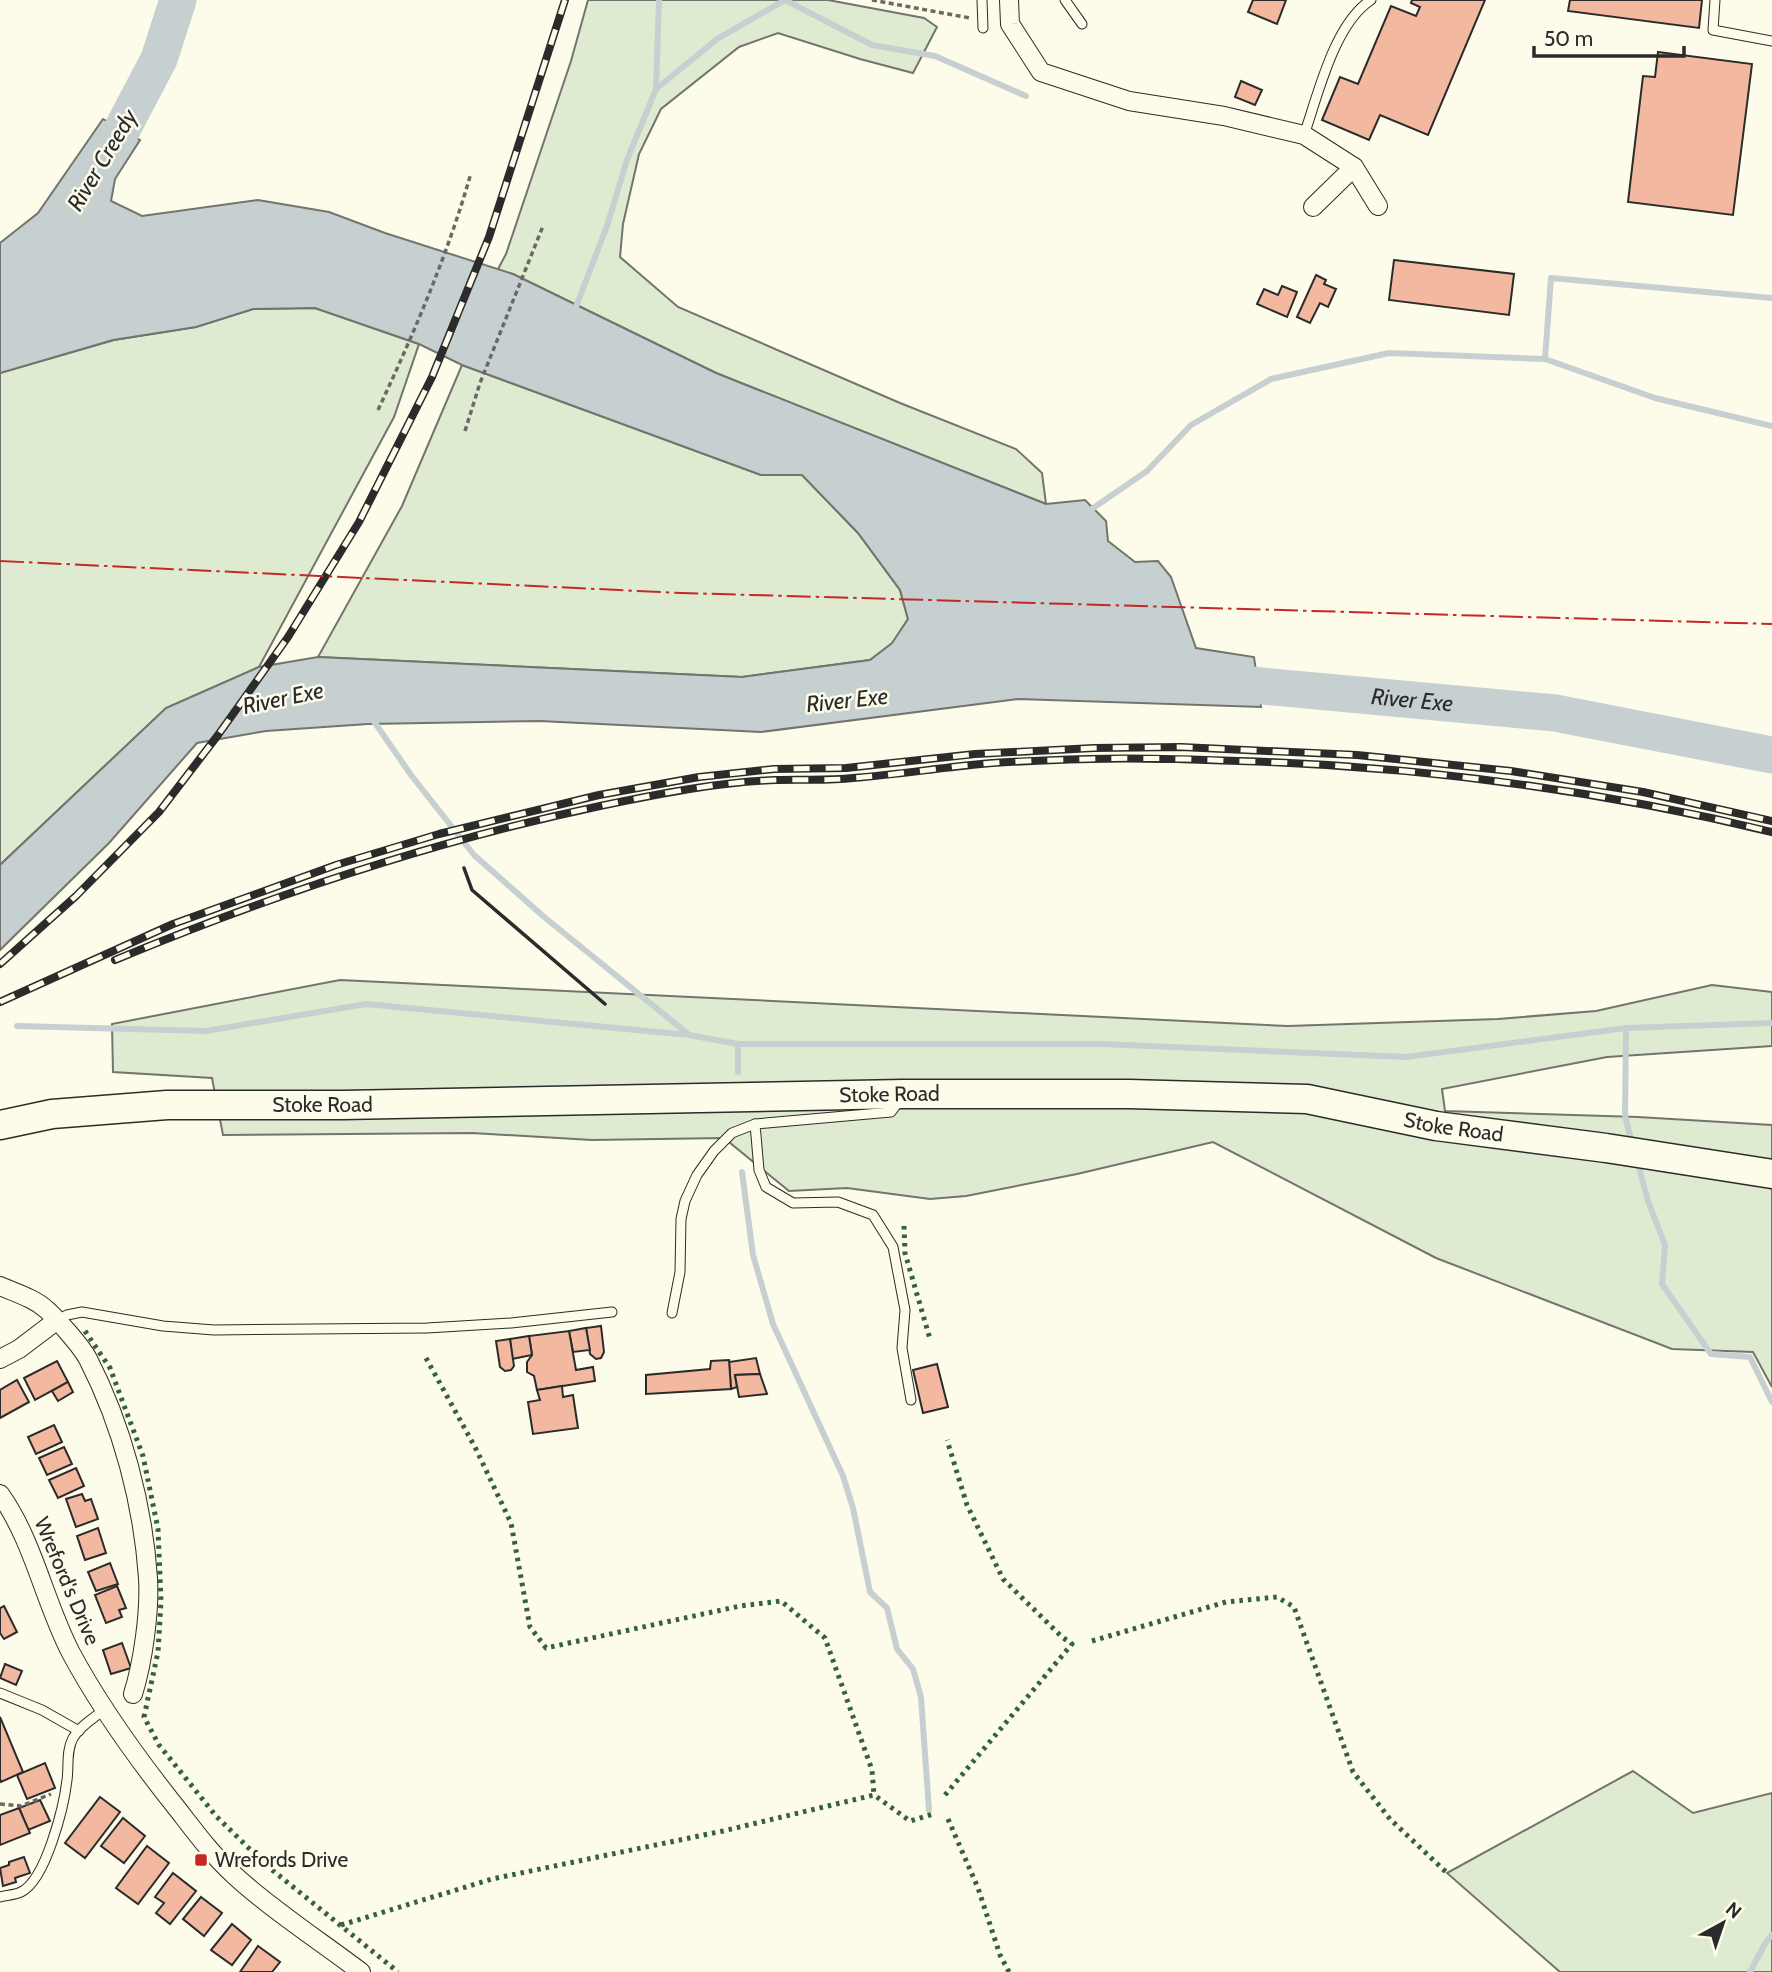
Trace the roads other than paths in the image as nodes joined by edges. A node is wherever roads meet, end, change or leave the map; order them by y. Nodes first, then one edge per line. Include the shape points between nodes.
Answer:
1 (982, 0) edge
2 (1009, 0) edge
3 (1065, 0) edge
4 (1371, 0) edge
5 (1715, 0) edge
6 (1082, 24) dead end
7 (983, 28) road end
8 (1772, 41) edge
9 (1304, 135) junction
10 (1354, 167) junction
11 (1378, 206) dead end
12 (1313, 207) dead end
13 (903, 1094) junction
14 (755, 1124) junction
15 (0, 1125) edge
16 (1772, 1174) edge
17 (0, 1286) edge
18 (612, 1312) dead end
19 (672, 1313) dead end
20 (56, 1321) junction
21 (0, 1359) edge
22 (911, 1400) dead end
23 (1, 1495) edge
24 (0, 1693) edge
25 (133, 1693) dead end
26 (109, 1716) junction
27 (79, 1731) junction
28 (0, 1897) edge
29 (360, 1972) edge

1 - 7 lane
2 - 9 street via 1010,24 1041,72 1129,101
3 - 6 lane
4 - 9 lane via 1345,29 1331,57
5 - 8 lane via 1713,30
9 - 10 street
10 - 11 street
10 - 12 street
13 - 14 lane via 891,1112
13 - 15 main road, Stoke Road via 167,1105 52,1114
13 - 16 main road, Stoke Road via 1307,1099 1436,1126
14 - 19 lane via 732,1133 714,1151 685,1201
14 - 22 lane via 759,1170 766,1187 793,1203 838,1202 873,1215 893,1247 905,1310 902,1348
17 - 20 street via 30,1298
18 - 20 lane via 427,1328 214,1330 82,1312
20 - 21 street
20 - 25 street via 87,1356 118,1432 138,1504 148,1580 141,1660
23 - 26 street, Wreford's Drive via 24,1534 57,1624
24 - 27 lane
26 - 27 lane
26 - 29 street, Wreford's Drive via 217,1859
27 - 28 lane via 68,1751 66,1788 52,1842 36,1876 23,1891

